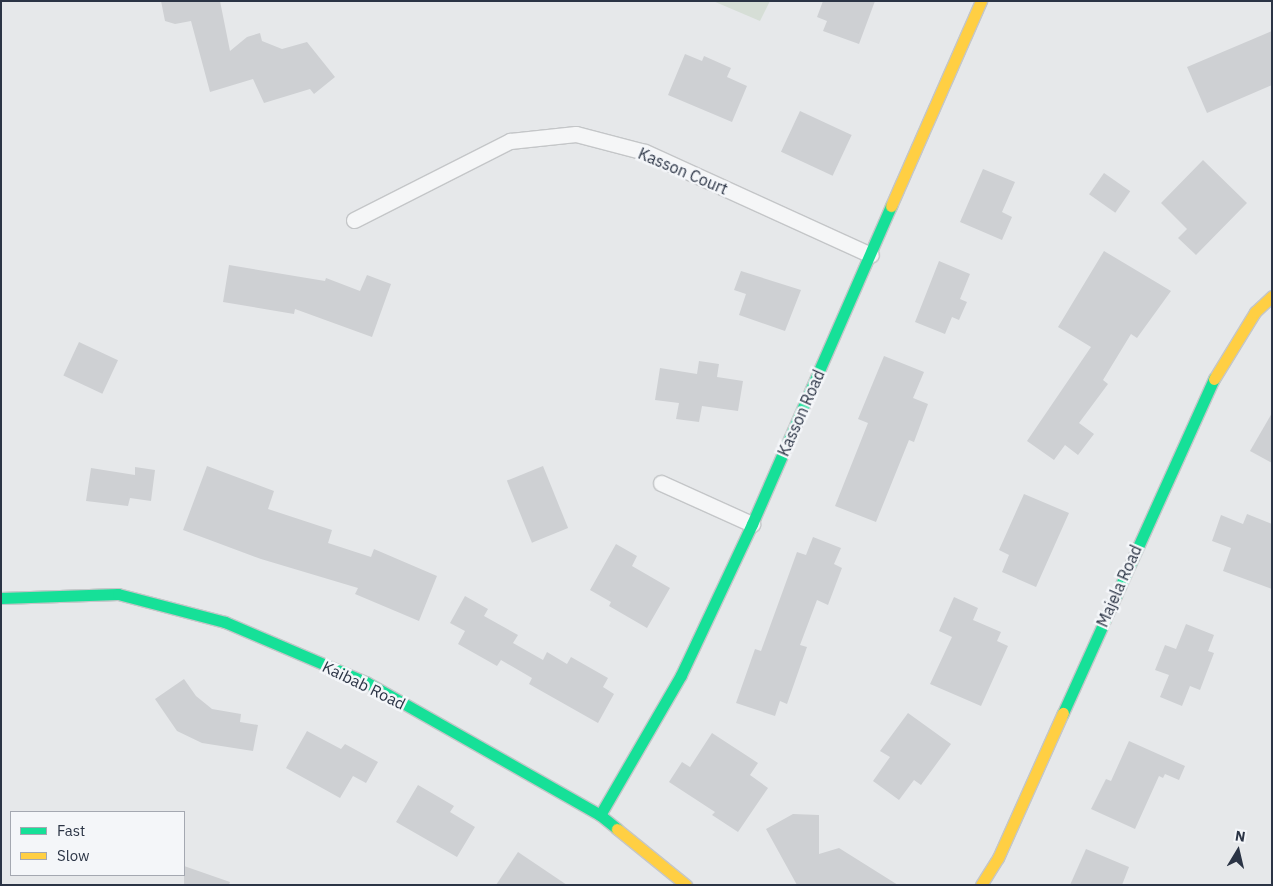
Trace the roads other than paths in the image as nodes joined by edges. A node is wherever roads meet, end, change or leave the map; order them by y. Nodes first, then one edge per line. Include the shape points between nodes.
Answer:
1 (981, 1) edge
2 (354, 220) dead end
3 (871, 255) junction
4 (1272, 296) edge
5 (661, 483) dead end
6 (752, 524) junction
7 (1, 598) edge
8 (600, 815) junction
9 (686, 885) edge
10 (981, 885) edge

1 - 3 street, Kasson Road
2 - 3 street, Kasson Court via 510,141 576,134 645,152
3 - 6 street, Kasson Road
4 - 10 street, Majela Road via 1255,312 1208,389 998,858
5 - 6 street
6 - 8 street, Kasson Road via 681,676
7 - 8 street, Kaibab Road via 118,594 225,622 366,682
8 - 9 street, Kaibab Road

